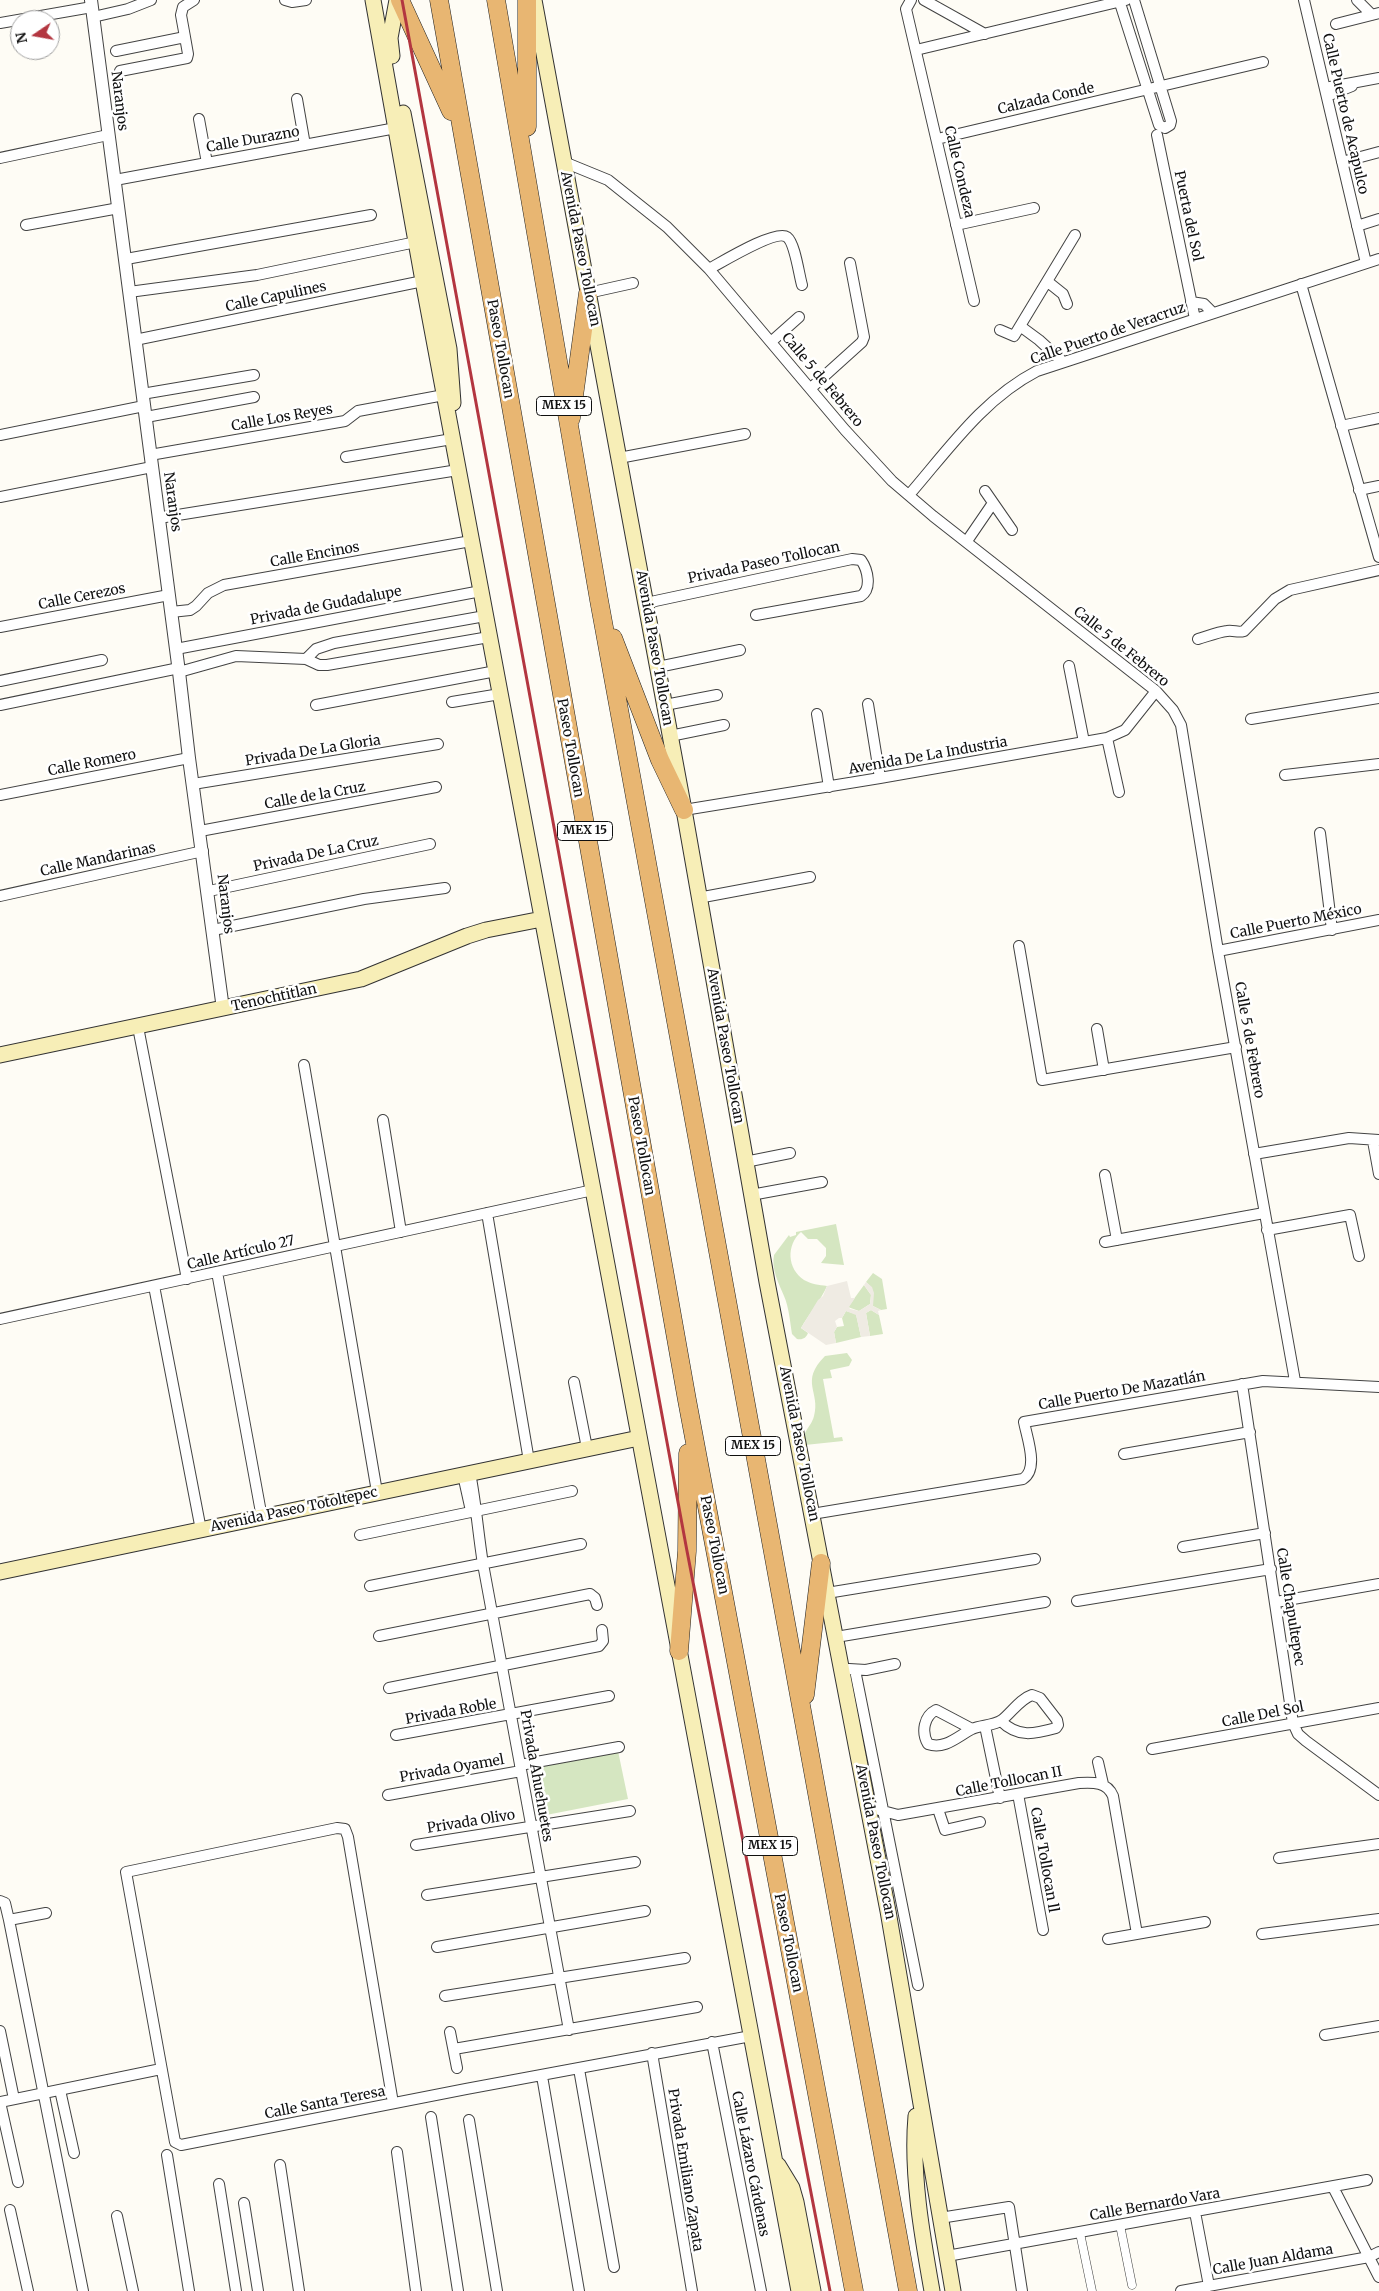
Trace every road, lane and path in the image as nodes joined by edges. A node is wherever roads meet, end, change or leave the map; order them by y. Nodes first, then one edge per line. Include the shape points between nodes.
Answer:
1 (151, 0) edge
2 (194, 0) edge
3 (285, 0) edge
4 (306, 0) edge
5 (372, 0) edge
6 (399, 0) edge
7 (439, 0) edge
8 (496, 0) edge
9 (527, 0) edge
10 (534, 0) edge
11 (911, 0) edge
12 (924, 0) edge
13 (1134, 0) edge
14 (1304, 0) edge
15 (1357, 0) edge
16 (1122, 1) edge
17 (92, 8) edge
18 (1376, 14) edge
19 (0, 23) edge
20 (1336, 24) dead end
21 (985, 34) junction
22 (184, 37) junction
23 (916, 50) junction
24 (116, 51) dead end
25 (1263, 62) dead end
26 (120, 71) dead end
27 (1379, 78) edge
28 (1161, 86) junction
29 (1148, 89) junction
30 (1326, 92) junction
31 (296, 99) dead end
32 (199, 119) dead end
33 (396, 128) junction
34 (1157, 135) dead end
35 (108, 136) junction
36 (462, 139) junction
37 (937, 139) junction
38 (305, 145) junction
39 (1379, 152) edge
40 (0, 158) edge
41 (564, 162) junction
42 (1342, 162) junction
43 (207, 163) junction
44 (115, 180) junction
45 (118, 208) junction
46 (1034, 208) dead end
47 (532, 212) junction
48 (371, 215) dead end
49 (1379, 219) edge
50 (26, 224) dead end
51 (956, 225) junction
52 (1357, 226) junction
53 (1074, 235) dead end
54 (416, 242) junction
55 (126, 259) junction
56 (1379, 259) edge
57 (850, 263) dead end
58 (1366, 263) junction
59 (709, 269) junction
60 (423, 281) junction
61 (1048, 282) junction
62 (633, 283) dead end
63 (1301, 284) junction
64 (802, 285) dead end
65 (129, 292) junction
66 (588, 293) junction
67 (974, 301) dead end
68 (1191, 302) junction
69 (1067, 304) dead end
70 (1213, 313) junction
71 (800, 317) dead end
72 (1195, 319) junction
73 (1020, 326) junction
74 (1000, 330) dead end
75 (135, 340) junction
76 (772, 341) junction
77 (1062, 361) junction
78 (254, 375) dead end
79 (811, 388) junction
80 (444, 395) junction
81 (254, 397) dead end
82 (144, 406) junction
83 (1379, 418) edge
84 (1341, 426) junction
85 (568, 430) junction
86 (745, 434) dead end
87 (0, 435) edge
88 (452, 438) junction
89 (346, 457) dead end
90 (619, 458) junction
91 (151, 461) junction
92 (458, 470) junction
93 (1379, 486) edge
94 (1359, 490) junction
95 (985, 491) dead end
96 (909, 495) junction
97 (0, 497) edge
98 (993, 504) junction
99 (159, 518) junction
100 (1012, 530) dead end
101 (471, 541) junction
102 (967, 542) junction
103 (1379, 557) edge
104 (1379, 570) edge
105 (481, 592) junction
106 (169, 595) junction
107 (599, 600) junction
108 (646, 603) junction
109 (171, 612) junction
110 (756, 615) dead end
111 (485, 616) junction
112 (0, 627) edge
113 (489, 637) junction
114 (1198, 640) dead end
115 (176, 648) junction
116 (740, 650) dead end
117 (306, 659) junction
118 (102, 660) dead end
119 (658, 666) junction
120 (1069, 666) dead end
121 (179, 670) junction
122 (496, 672) junction
123 (0, 681) edge
124 (1156, 691) junction
125 (500, 694) junction
126 (717, 695) dead end
127 (1379, 698) edge
128 (452, 702) dead end
129 (868, 704) dead end
130 (0, 705) edge
131 (316, 705) dead end
132 (665, 705) junction
133 (817, 714) dead end
134 (1252, 719) dead end
135 (724, 725) dead end
136 (670, 736) junction
137 (1107, 738) junction
138 (1084, 742) junction
139 (438, 744) dead end
140 (189, 758) junction
141 (1379, 764) edge
142 (1285, 775) dead end
143 (880, 778) junction
144 (193, 784) junction
145 (829, 787) junction
146 (436, 788) dead end
147 (1119, 792) dead end
148 (0, 796) edge
149 (684, 810) junction
150 (200, 831) junction
151 (1320, 833) dead end
152 (430, 844) dead end
153 (203, 851) junction
154 (810, 877) dead end
155 (445, 888) dead end
156 (209, 891) junction
157 (0, 896) edge
158 (698, 898) junction
159 (542, 919) junction
160 (1379, 920) edge
161 (213, 930) junction
162 (1332, 930) junction
163 (1019, 946) dead end
164 (1218, 952) junction
165 (223, 1009) junction
166 (138, 1028) junction
167 (1097, 1029) dead end
168 (1236, 1047) junction
169 (0, 1055) edge
170 (304, 1065) dead end
171 (1104, 1070) junction
172 (383, 1120) dead end
173 (1376, 1140) edge
174 (790, 1153) dead end
175 (1254, 1154) junction
176 (745, 1162) junction
177 (1379, 1174) edge
178 (1105, 1175) dead end
179 (822, 1182) dead end
180 (593, 1190) junction
181 (751, 1196) junction
182 (487, 1213) junction
183 (1264, 1213) junction
184 (1267, 1230) junction
185 (402, 1232) junction
186 (1117, 1240) junction
187 (1105, 1242) dead end
188 (334, 1246) junction
189 (1359, 1256) dead end
190 (217, 1272) junction
191 (187, 1279) junction
192 (154, 1286) junction
193 (0, 1319) edge
194 (1295, 1381) junction
195 (574, 1382) dead end
196 (1242, 1384) junction
197 (1379, 1387) edge
198 (687, 1400) junction
199 (1250, 1432) junction
200 (638, 1438) junction
201 (587, 1448) junction
202 (1124, 1454) dead end
203 (529, 1461) junction
204 (467, 1474) junction
205 (572, 1491) dead end
206 (376, 1492) junction
207 (474, 1512) junction
208 (812, 1514) junction
209 (262, 1518) junction
210 (201, 1530) junction
211 (1265, 1533) junction
212 (360, 1534) dead end
213 (581, 1544) dead end
214 (1184, 1547) dead end
215 (1035, 1559) dead end
216 (821, 1563) junction
217 (483, 1564) junction
218 (1271, 1569) junction
219 (0, 1572) edge
220 (1379, 1584) edge
221 (370, 1586) dead end
222 (827, 1593) junction
223 (1077, 1601) dead end
224 (1045, 1602) dead end
225 (1276, 1602) junction
226 (597, 1605) dead end
227 (492, 1614) junction
228 (602, 1630) dead end
229 (379, 1636) dead end
230 (836, 1637) junction
231 (679, 1651) junction
232 (895, 1664) dead end
233 (501, 1665) junction
234 (848, 1669) junction
235 (389, 1688) dead end
236 (609, 1696) dead end
237 (1379, 1708) edge
238 (511, 1715) junction
239 (803, 1718) junction
240 (1001, 1721) junction
241 (1293, 1723) junction
242 (985, 1726) junction
243 (972, 1729) junction
244 (396, 1735) dead end
245 (619, 1747) dead end
246 (1152, 1750) dead end
247 (1098, 1762) dead end
248 (520, 1768) junction
249 (1103, 1784) junction
250 (1018, 1794) junction
251 (388, 1795) dead end
252 (1379, 1796) edge
253 (1000, 1798) junction
254 (875, 1808) junction
255 (938, 1809) junction
256 (630, 1811) dead end
257 (898, 1815) junction
258 (980, 1822) dead end
259 (531, 1826) junction
260 (879, 1830) junction
261 (1379, 1844) edge
262 (416, 1845) dead end
263 (1279, 1858) dead end
264 (635, 1862) dead end
265 (540, 1878) junction
266 (427, 1895) dead end
267 (0, 1900) edge
268 (645, 1911) dead end
269 (46, 1913) dead end
270 (1379, 1919) edge
271 (9, 1920) junction
272 (1205, 1922) dead end
273 (550, 1928) junction
274 (1042, 1930) dead end
275 (1137, 1934) junction
276 (1262, 1934) dead end
277 (1108, 1938) dead end
278 (437, 1947) dead end
279 (685, 1958) dead end
280 (560, 1980) junction
281 (918, 1985) dead end
282 (445, 1996) dead end
283 (697, 2007) dead end
284 (1379, 2026) edge
285 (569, 2030) junction
286 (0, 2031) edge
287 (450, 2032) dead end
288 (1325, 2035) dead end
289 (751, 2036) junction
290 (712, 2042) junction
291 (454, 2049) junction
292 (652, 2053) junction
293 (456, 2068) dead end
294 (160, 2069) junction
295 (579, 2069) junction
296 (542, 2076) junction
297 (60, 2090) junction
298 (918, 2092) junction
299 (43, 2093) junction
300 (14, 2099) junction
301 (0, 2102) edge
302 (393, 2103) junction
303 (431, 2117) dead end
304 (469, 2120) dead end
305 (397, 2152) dead end
306 (74, 2153) dead end
307 (167, 2155) dead end
308 (774, 2158) junction
309 (280, 2165) dead end
310 (1367, 2180) dead end
311 (18, 2182) dead end
312 (220, 2184) dead end
313 (1333, 2187) junction
314 (244, 2203) dead end
315 (10, 2210) dead end
316 (1195, 2212) junction
317 (117, 2216) dead end
318 (940, 2218) junction
319 (1120, 2225) junction
320 (1080, 2233) junction
321 (1015, 2245) junction
322 (1379, 2252) edge
323 (947, 2256) junction
324 (1369, 2257) junction
325 (614, 2267) dead end
326 (1379, 2276) edge
327 (1132, 2285) dead end
328 (1210, 2286) junction
329 (80, 2290) edge
330 (28, 2291) edge
331 (133, 2291) edge
332 (189, 2291) edge
333 (236, 2291) edge
334 (258, 2291) edge
335 (299, 2291) edge
336 (416, 2291) edge
337 (458, 2291) edge
338 (497, 2291) edge
339 (579, 2291) edge
340 (692, 2291) edge
341 (761, 2291) edge
342 (799, 2291) edge
343 (813, 2291) edge
344 (854, 2291) edge
345 (908, 2291) edge
346 (932, 2291) edge
347 (953, 2291) edge
348 (1022, 2291) edge
349 (1092, 2291) edge
350 (1181, 2291) edge

1 - 17 street via 128,9
2 - 22 street via 183,7
3 - 4 street
5 - 33 main road
6 - 36 highway
6 - 88 main road via 390,38 392,56 452,373
7 - 36 highway, Paseo Tollocan / MEX 15
8 - 47 highway, MEX 15
9 - 47 highway via 526,101
10 - 41 main road, Avenida Paseo Tollocan
11 - 23 street, Calle Condeza via 906,9
12 - 21 street
13 - 28 street
14 - 30 street, Calle Puerto de Acapulco
15 - 18 street
16 - 21 street
16 - 29 street
17 - 19 street
17 - 35 street, Naranjos
18 - 20 street
21 - 23 street
22 - 24 street
22 - 26 street via 187,58
23 - 37 street, Calle Condeza
25 - 28 street, Calzada Conde
27 - 30 street
28 - 29 street, Calzada Conde
28 - 29 street via 1171,123 1165,128 1159,125
29 - 37 street, Calzada Conde
30 - 42 street, Calle Puerto de Acapulco
31 - 38 street
32 - 43 street
33 - 38 street, Calle Durazno
33 - 54 main road
34 - 68 street, Puerta del Sol
35 - 40 street
35 - 44 street, Naranjos
36 - 198 highway, Paseo Tollocan / MEX 15
37 - 51 street, Calle Condeza
38 - 43 street, Calle Durazno
39 - 42 street
41 - 59 street, Calle 5 de Febrero via 596,173 620,188
41 - 66 main road, Avenida Paseo Tollocan
42 - 52 street, Calle Puerto de Acapulco
43 - 44 street, Calle Durazno
44 - 45 street, Naranjos
45 - 50 street
45 - 55 street, Naranjos
46 - 51 street
47 - 85 highway, MEX 15
48 - 55 street
49 - 52 street
51 - 67 street, Calle Condeza
52 - 58 street, Calle Puerto de Acapulco
53 - 61 street
54 - 60 main road
54 - 65 street via 257,275
55 - 65 street, Naranjos
56 - 58 street, Calle Puerto de Veracruz
57 - 79 street via 864,338
58 - 63 street, Calle Puerto de Veracruz
59 - 64 street via 775,235 786,237 792,244
59 - 76 street, Calle 5 de Febrero
60 - 75 street, Calle Capulines
60 - 80 main road
61 - 69 street via 1063,294
61 - 73 street
62 - 66 street
63 - 70 street, Calle Puerto de Veracruz
63 - 84 street
65 - 75 street, Naranjos
66 - 85 highway
66 - 90 main road, Avenida Paseo Tollocan
68 - 70 street via 1204,304
68 - 72 street, Puerta del Sol
70 - 72 street, Calle Puerto de Veracruz
71 - 76 street
72 - 77 street, Calle Puerto de Veracruz
73 - 74 street via 1014,336
73 - 77 street
75 - 82 street, Naranjos
76 - 79 street, Calle 5 de Febrero
77 - 96 street, Calle Puerto de Veracruz via 1026,377 991,401
78 - 82 street
79 - 96 street, Calle 5 de Febrero via 876,465
80 - 88 main road
80 - 91 street, Calle Los Reyes via 358,411 345,421
81 - 82 street
82 - 87 street
82 - 91 street, Naranjos
83 - 84 street
84 - 94 street
85 - 107 highway, MEX 15
86 - 90 street
88 - 89 street
88 - 92 main road
90 - 108 main road, Avenida Paseo Tollocan
91 - 97 street, Calle Los Reyes
91 - 99 street, Naranjos
92 - 99 street
92 - 101 main road
93 - 94 street
94 - 103 street
95 - 98 street
96 - 102 street, Calle 5 de Febrero
98 - 100 street
98 - 102 street
99 - 106 street, Naranjos
101 - 105 main road
101 - 109 street, Calle Encinos via 224,585 208,593 190,610
102 - 124 street, Calle 5 de Febrero
104 - 114 street via 1290,590 1275,599 1239,633 1229,630
105 - 111 main road
105 - 115 street, Privada de Gudadalupe
106 - 109 street, Naranjos
106 - 112 street, Calle Cerezos
107 - 149 highway via 660,760
107 - 239 highway, MEX 15
108 - 110 street, Privada Paseo Tollocan via 852,559 861,560 864,565 868,586 861,596
108 - 119 main road, Avenida Paseo Tollocan
109 - 115 street, Naranjos
111 - 113 main road
111 - 117 street via 334,643 316,649
113 - 117 street via 327,666
113 - 122 main road
115 - 121 street, Naranjos
116 - 119 street
117 - 121 street via 232,657
118 - 123 street
119 - 132 main road, Avenida Paseo Tollocan
120 - 138 street
121 - 130 street
121 - 140 street, Naranjos
122 - 125 main road
122 - 131 street
124 - 137 street, Avenida De La Industria via 1125,730
124 - 164 street, Calle 5 de Febrero via 1181,725
125 - 128 street
125 - 159 main road
126 - 132 street
127 - 134 street
129 - 143 street
132 - 136 main road, Avenida Paseo Tollocan
133 - 145 street
135 - 136 street
136 - 149 main road, Avenida Paseo Tollocan
137 - 138 street, Avenida De La Industria
137 - 147 street
138 - 143 street, Avenida De La Industria
139 - 144 street, Privada De La Gloria
140 - 144 street, Naranjos
140 - 148 street, Calle Romero
141 - 142 street
143 - 145 street, Avenida De La Industria
144 - 150 street, Naranjos
145 - 149 street, Avenida De La Industria
146 - 150 street, Calle de la Cruz
149 - 158 main road, Avenida Paseo Tollocan
150 - 153 street, Naranjos
151 - 162 street
152 - 156 street, Privada De La Cruz
153 - 156 street, Naranjos
153 - 157 street, Calle Mandarinas
154 - 158 street
155 - 161 street via 364,899
156 - 161 street, Naranjos
158 - 176 main road, Avenida Paseo Tollocan
159 - 165 main road, Tenochtitlan via 467,936 361,979
159 - 180 main road
160 - 162 street, Calle Puerto México
161 - 165 street, Naranjos
162 - 164 street, Calle Puerto México
163 - 171 street via 1042,1080
164 - 168 street, Calle 5 de Febrero
165 - 166 main road, Tenochtitlan
166 - 169 main road, Tenochtitlan
166 - 191 street
167 - 171 street
168 - 171 street
168 - 175 street, Calle 5 de Febrero
170 - 188 street
172 - 185 street
173 - 175 street via 1349,1138
173 - 177 street
174 - 176 street
175 - 183 street, Calle 5 de Febrero
176 - 181 main road, Avenida Paseo Tollocan
178 - 186 street
179 - 181 street
180 - 182 street, Calle Artículo 27
180 - 200 main road
181 - 208 main road, Avenida Paseo Tollocan
182 - 185 street, Calle Artículo 27
182 - 203 street
183 - 184 street, Calle 5 de Febrero
183 - 186 street
184 - 189 street via 1350,1215
184 - 194 street, Calle 5 de Febrero
185 - 188 street, Calle Artículo 27
186 - 187 street
188 - 190 street, Calle Artículo 27
188 - 206 street
190 - 191 street, Calle Artículo 27
190 - 209 street
191 - 192 street, Calle Artículo 27
192 - 193 street, Calle Artículo 27
192 - 210 street
194 - 196 street, Calle Puerto De Mazatlán
194 - 197 street, Calle Puerto De Mazatlán
195 - 201 street
196 - 199 street, Calle Chapultepec
196 - 208 street, Calle Puerto De Mazatlán via 1024,1422 1031,1470 1027,1477 1018,1481
198 - 231 highway via 687,1551
198 - 344 highway, Paseo Tollocan / MEX 15
199 - 202 street
199 - 211 street, Calle Chapultepec
200 - 201 main road, Avenida Paseo Totoltepec
200 - 231 main road
201 - 203 main road, Avenida Paseo Totoltepec
203 - 204 main road, Avenida Paseo Totoltepec
204 - 206 main road, Avenida Paseo Totoltepec
204 - 207 street, Privada Ahuehuetes
205 - 207 street
206 - 209 main road, Avenida Paseo Totoltepec
207 - 212 street
207 - 217 street, Privada Ahuehuetes
208 - 216 main road, Avenida Paseo Tollocan
209 - 210 main road, Avenida Paseo Totoltepec
210 - 219 main road, Avenida Paseo Totoltepec
211 - 214 street
211 - 218 street, Calle Chapultepec
213 - 217 street
215 - 222 street
216 - 222 main road, Avenida Paseo Tollocan
216 - 239 highway
217 - 221 street
217 - 227 street, Privada Ahuehuetes
218 - 223 street
218 - 225 street, Calle Chapultepec
220 - 225 street
222 - 230 main road, Avenida Paseo Tollocan
224 - 230 street
225 - 241 street, Calle Chapultepec
226 - 227 street via 590,1594
227 - 229 street
227 - 233 street, Privada Ahuehuetes
228 - 233 street via 603,1642 599,1646
230 - 234 main road, Avenida Paseo Tollocan
231 - 289 main road
232 - 234 street via 866,1670
233 - 235 street
233 - 238 street, Privada Ahuehuetes
234 - 254 main road, Avenida Paseo Tollocan
236 - 238 street, Privada Roble
237 - 241 street, Calle Del Sol
238 - 244 street, Privada Roble
238 - 248 street, Privada Ahuehuetes
239 - 345 highway, MEX 15
240 - 240 street via 1012,1731 1026,1734 1058,1725 1035,1695 1027,1697
240 - 242 street
241 - 246 street, Calle Del Sol
241 - 252 street, Calle Chapultepec via 1306,1741
242 - 243 street
242 - 253 street
243 - 243 street via 936,1710 924,1726 926,1741 934,1745 955,1740
245 - 248 street, Privada Oyamel
247 - 249 street
248 - 251 street, Privada Oyamel
248 - 259 street, Privada Ahuehuetes
249 - 250 street, Calle Tollocan II via 1079,1783
249 - 275 street via 1113,1796
250 - 253 street, Calle Tollocan II
250 - 274 street, Calle Tollocan ll
253 - 255 street, Calle Tollocan II
254 - 257 street, Calle Tollocan II
254 - 260 main road, Avenida Paseo Tollocan
255 - 257 street, Calle Tollocan II
255 - 258 street via 945,1830
256 - 259 street, Privada Olivo
257 - 260 street, Calle Tollocan II
259 - 262 street, Privada Olivo
259 - 265 street, Privada Ahuehuetes
260 - 281 street
260 - 298 main road, Avenida Paseo Tollocan
261 - 263 street
264 - 265 street
265 - 266 street
265 - 273 street, Privada Ahuehuetes
267 - 271 street via 5,1903
268 - 273 street
269 - 271 street
270 - 276 street
271 - 299 street
272 - 275 street
273 - 278 street
273 - 280 street, Privada Ahuehuetes
275 - 277 street
279 - 280 street
280 - 282 street
280 - 285 street, Privada Ahuehuetes
283 - 285 street
284 - 288 street
285 - 291 street
286 - 300 street
287 - 291 street
289 - 290 street, Calle Santa Teresa
289 - 308 main road
290 - 292 street, Calle Santa Teresa
290 - 341 street, Calle Lázaro Cárdenas
291 - 293 street
292 - 295 street, Calle Santa Teresa
292 - 340 street, Privada Emiliano Zapata
294 - 297 street
294 - 302 street, Calle Santa Teresa via 175,2142 181,2145
294 - 302 street, Calle Santa Teresa via 126,1872 337,1828 345,1829
295 - 296 street, Calle Santa Teresa
295 - 325 street
296 - 302 street, Calle Santa Teresa
296 - 339 street
297 - 299 street
297 - 306 street
298 - 318 main road, Avenida Paseo Tollocan
298 - 346 main road, Avenida Paseo Tollocan via 915,2149
299 - 300 street
299 - 329 street
300 - 301 street
301 - 311 street
303 - 337 street
304 - 338 street
305 - 336 street
307 - 332 street
308 - 342 main road
308 - 343 main road via 792,2188
309 - 335 street
310 - 313 street, Calle Bernardo Vara
312 - 333 street
313 - 316 street, Calle Bernardo Vara
313 - 324 street
314 - 334 street
315 - 330 street
316 - 319 street, Calle Bernardo Vara
316 - 328 street
317 - 331 street
318 - 321 street via 1009,2207
318 - 323 main road, Avenida Paseo Tollocan
319 - 320 street, Calle Bernardo Vara
319 - 327 street
320 - 321 street, Calle Bernardo Vara
320 - 349 street
321 - 323 street, Calle Bernardo Vara
321 - 348 street
322 - 324 street, Calle Juan Aldama
323 - 347 main road, Avenida Paseo Tollocan
324 - 326 street
324 - 328 street, Calle Juan Aldama
328 - 350 street, Calle Juan Aldama

